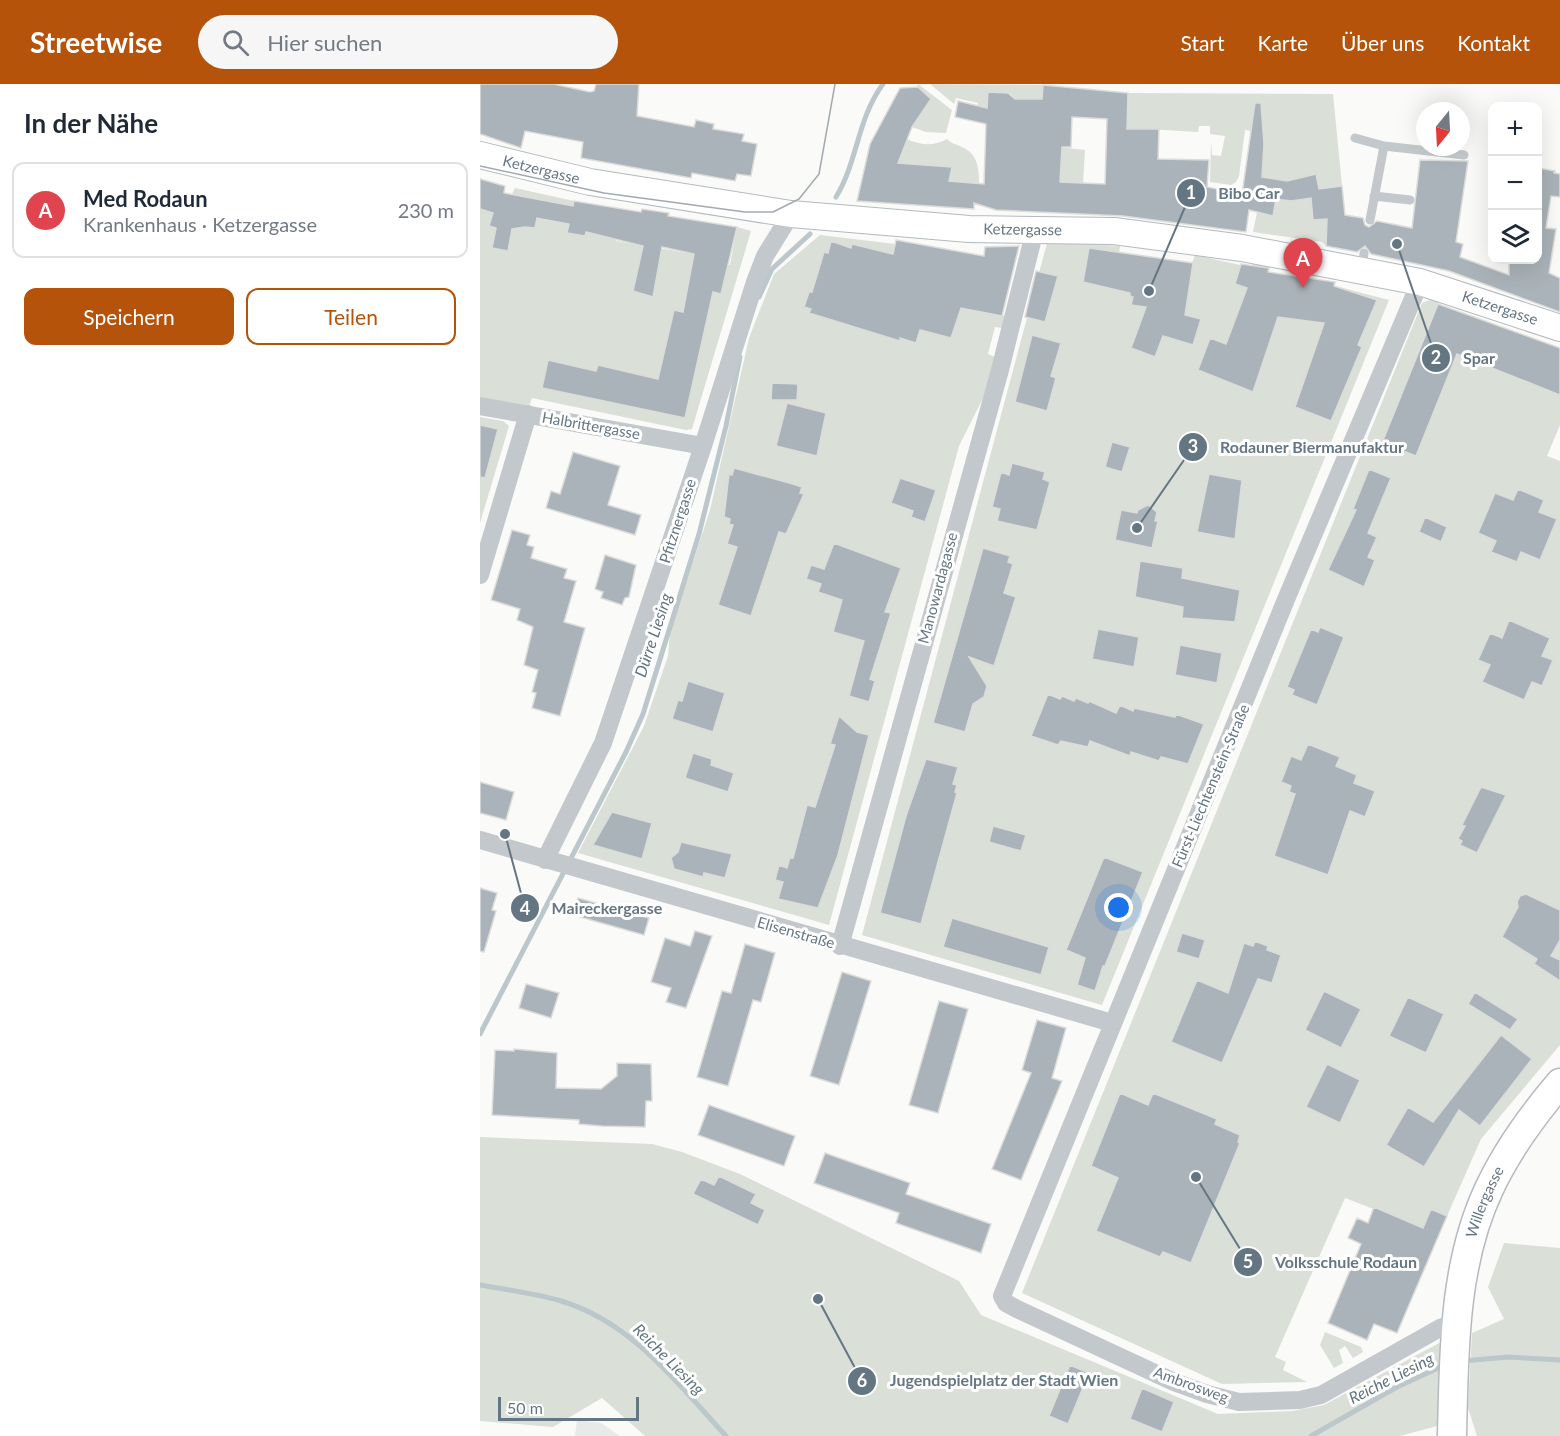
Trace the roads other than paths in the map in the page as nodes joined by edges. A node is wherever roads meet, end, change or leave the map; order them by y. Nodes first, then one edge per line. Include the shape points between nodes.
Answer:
1 (1355, 138) dead end
2 (1384, 146) junction
3 (1416, 150) edge
4 (480, 155) edge
5 (1374, 196) junction
6 (1410, 200) dead end
7 (791, 214) junction
8 (1370, 220) dead end
9 (1035, 230) junction
10 (1420, 282) junction
11 (1560, 328) edge
12 (480, 406) edge
13 (528, 414) junction
14 (703, 446) junction
15 (480, 574) edge
16 (480, 840) edge
17 (558, 864) junction
18 (840, 946) junction
19 (1112, 1023) junction
20 (1560, 1083) edge
21 (1003, 1291) joint
22 (1456, 1330) junction
23 (1452, 1426) edge

1 - 2 lane
2 - 3 lane
2 - 5 lane
4 - 7 main road, Ketzergasse via 590,182
5 - 6 lane
5 - 8 lane
7 - 9 main road, Ketzergasse via 887,224
7 - 14 street, Pfitznergasse via 765,256 755,282
9 - 10 main road, Ketzergasse via 1114,231 1363,262
9 - 18 street, Manowardagasse
10 - 11 main road, Ketzergasse
10 - 19 street, Fürst-Liechtenstein-Straße
12 - 13 street, Halbrittergasse
13 - 14 street, Halbrittergasse
13 - 15 street
14 - 17 street, Pfitznergasse
16 - 17 street, Elisenstraße
17 - 18 street, Elisenstraße
18 - 19 street, Elisenstraße
19 - 21 street, Fürst-Liechtenstein-Straße
20 - 22 main road, Willergasse via 1533,1115 1488,1189 1475,1223
21 - 22 street, Ambrosweg via 1006,1303 1027,1314 1174,1382 1239,1402 1300,1400 1321,1395 1440,1328
22 - 23 main road, Willergasse

